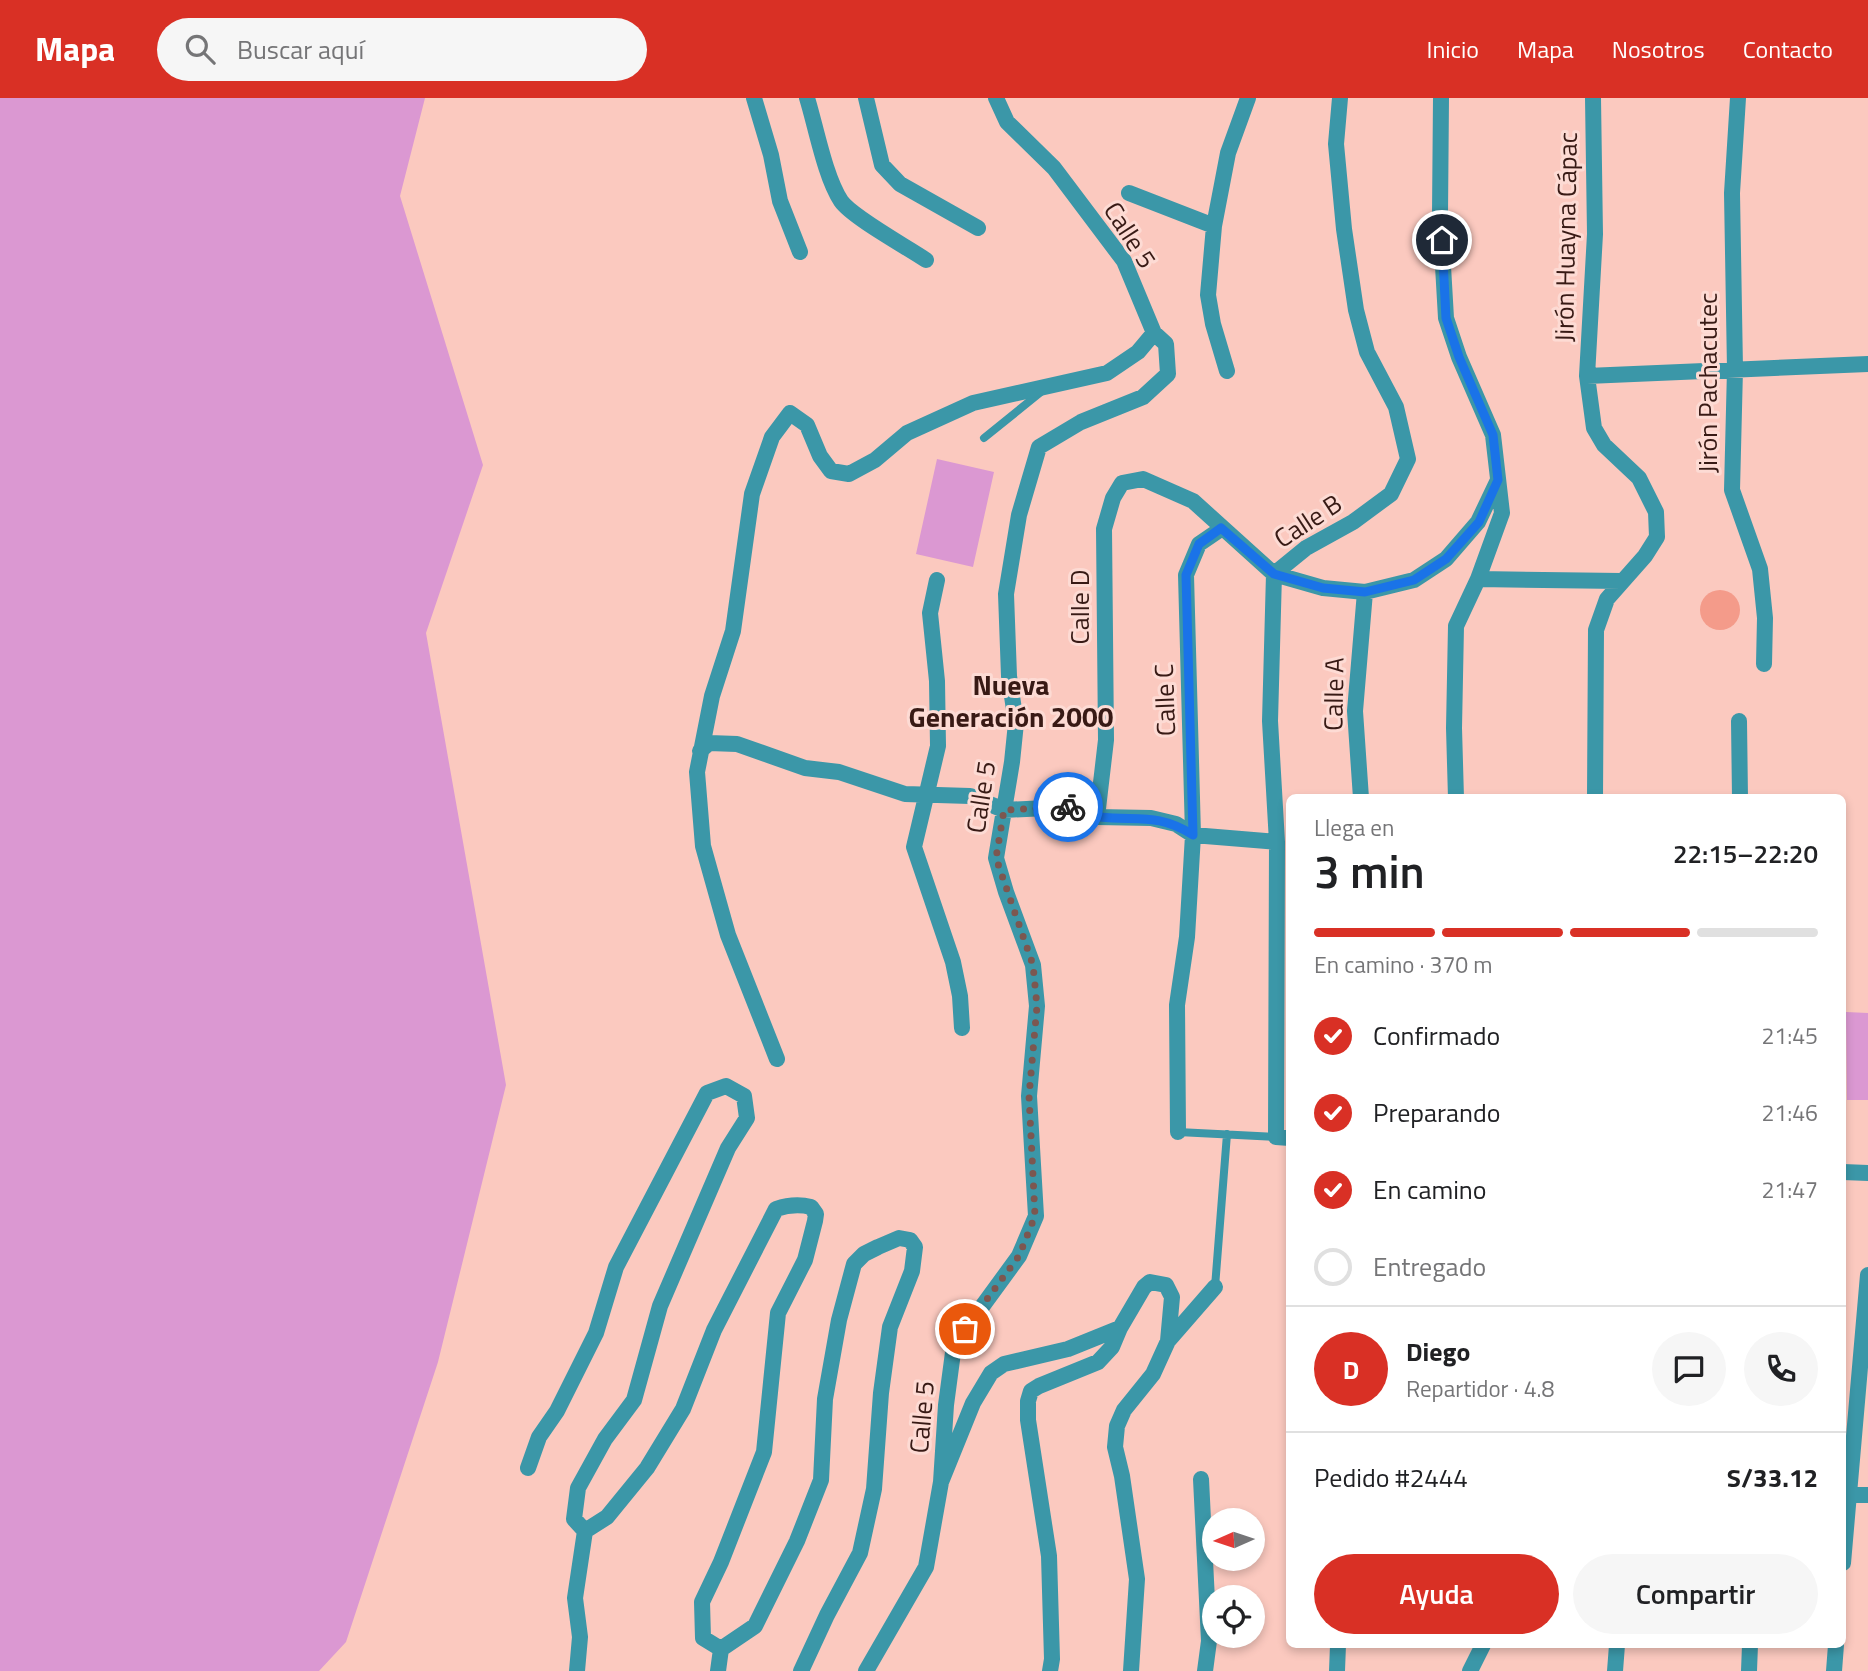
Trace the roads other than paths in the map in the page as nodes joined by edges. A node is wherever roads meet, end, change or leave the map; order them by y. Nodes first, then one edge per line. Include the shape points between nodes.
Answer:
1 (754, 98) edge
2 (807, 98) edge
3 (866, 98) edge
4 (996, 98) edge
5 (1248, 98) edge
6 (1340, 98) edge
7 (1441, 98) edge
8 (1593, 98) edge
9 (1738, 98) edge
10 (1129, 193) dead end
11 (1214, 226) junction
12 (978, 228) dead end
13 (800, 252) dead end
14 (926, 260) dead end
15 (1154, 333) junction
16 (1868, 364) edge
17 (1735, 369) junction
18 (1227, 371) dead end
19 (1587, 376) junction
20 (1046, 388) junction
21 (985, 438) dead end
22 (1498, 480) junction
23 (1221, 528) junction
24 (1274, 574) junction
25 (1478, 579) junction
26 (937, 580) dead end
27 (1621, 581) junction
28 (1365, 592) junction
29 (1764, 664) dead end
30 (1739, 721) dead end
31 (700, 751) junction
32 (927, 794) junction
33 (1361, 794) edge
34 (1456, 794) edge
35 (1595, 794) edge
36 (1740, 794) edge
37 (1004, 810) junction
38 (1097, 817) junction
39 (1193, 835) junction
40 (1278, 842) junction
41 (962, 1028) dead end
42 (777, 1059) dead end
43 (1178, 1132) joint
44 (1227, 1134) junction
45 (1283, 1138) edge
46 (1846, 1172) edge
47 (1868, 1173) edge
48 (1868, 1275) edge
49 (1215, 1287) joint
50 (1120, 1328) junction
51 (1168, 1341) junction
52 (528, 1468) dead end
53 (1201, 1479) dead end
54 (941, 1482) junction
55 (1846, 1485) edge
56 (1868, 1494) edge
57 (1846, 1495) edge
58 (585, 1531) junction
59 (1338, 1648) edge
60 (1482, 1648) edge
61 (1617, 1648) edge
62 (1750, 1648) edge
63 (1836, 1648) edge
64 (721, 1649) junction
65 (577, 1671) edge
66 (718, 1671) edge
67 (801, 1671) edge
68 (866, 1671) edge
69 (1050, 1671) edge
70 (1131, 1671) edge
71 (1205, 1671) edge
72 (1336, 1671) edge
73 (1471, 1671) edge
74 (1615, 1671) edge
75 (1749, 1671) edge
76 (1834, 1671) edge

1 - 13 street via 772,155 780,201
2 - 14 street via 842,203
3 - 12 street via 882,165 900,184
4 - 15 street, Calle 5 via 1007,121 1054,168 1124,261
5 - 11 street via 1228,153
6 - 24 street, Calle B via 1336,144 1356,310 1367,352 1396,407 1408,458 1391,494
7 - 22 street via 1440,214 1446,318 1493,435
8 - 19 street, Jirón Huayna Cápac via 1595,234
9 - 17 street, Jirón Pachacutec via 1732,193
10 - 11 street
11 - 18 street via 1208,295
15 - 20 street via 1139,352 1107,373
15 - 37 street, Calle 5 via 1166,344 1168,374 1143,397 1081,422 1039,447 1019,514 1006,594 1016,723
16 - 17 street
17 - 19 street
17 - 29 street, Jirón Pachacutec via 1732,490 1760,569
19 - 27 street, Jirón Huayna Cápac via 1594,428 1639,478 1656,512 1657,537
20 - 21 lane
20 - 31 street via 973,403 907,433 849,474 831,471 807,425 790,412 772,437 752,494 733,631
22 - 25 street via 1502,513
22 - 28 street via 1479,522 1446,559 1414,580
23 - 24 street
23 - 38 street, Calle D via 1192,501 1143,480 1122,483 1113,498 1104,529 1106,740
23 - 39 street, Calle C via 1199,544 1186,575
24 - 28 street via 1323,588
24 - 40 street, Calle B via 1270,722
25 - 27 street
25 - 34 street via 1456,626
26 - 32 street via 930,613 938,746
27 - 35 street, Jirón Huayna Cápac via 1607,599 1596,630
28 - 33 street, Calle A via 1356,711
30 - 36 street
31 - 32 street via 709,743 737,744 805,768 839,772 905,794
31 - 42 street via 697,772 703,846 728,935
32 - 37 street via 970,796
32 - 41 street via 914,847 953,962
37 - 38 street via 1068,807
37 - 54 street, Calle 5 via 996,858 1033,965 1037,1006 1029,1096 1035,1216 1019,1256 954,1345
38 - 39 street via 1151,818 1176,824
39 - 40 street
39 - 43 street, Calle C via 1187,937 1177,1005
40 - 45 street, Calle B
43 - 44 lane
44 - 45 lane
44 - 49 lane
46 - 47 street
48 - 55 street
49 - 51 street
50 - 51 street via 1144,1287 1150,1282 1166,1285 1172,1297
50 - 54 street via 1068,1349 997,1367 973,1403
50 - 69 street via 1112,1347 1098,1362 1031,1391 1028,1401 1027,1420 1049,1556
51 - 70 street via 1153,1374 1117,1426 1115,1447 1137,1579
52 - 58 street via 539,1437 596,1333 616,1267 707,1093 726,1086 744,1096 747,1118 728,1147 660,1306 634,1400 605,1439 578,1488 574,1519
53 - 71 street via 1209,1641
54 - 68 street via 926,1567
56 - 57 street
58 - 64 street via 607,1517 647,1468 683,1409 713,1330 776,1209 811,1207 816,1214 805,1260 778,1313 764,1452 702,1602 704,1638
58 - 65 street via 575,1598 580,1637
59 - 72 street
60 - 73 street
61 - 74 street
62 - 75 street
63 - 76 street
64 - 66 street
64 - 67 street via 755,1626 821,1480 825,1399 854,1265 878,1247 899,1238 910,1240 915,1247 912,1271 890,1327 874,1489 860,1553

